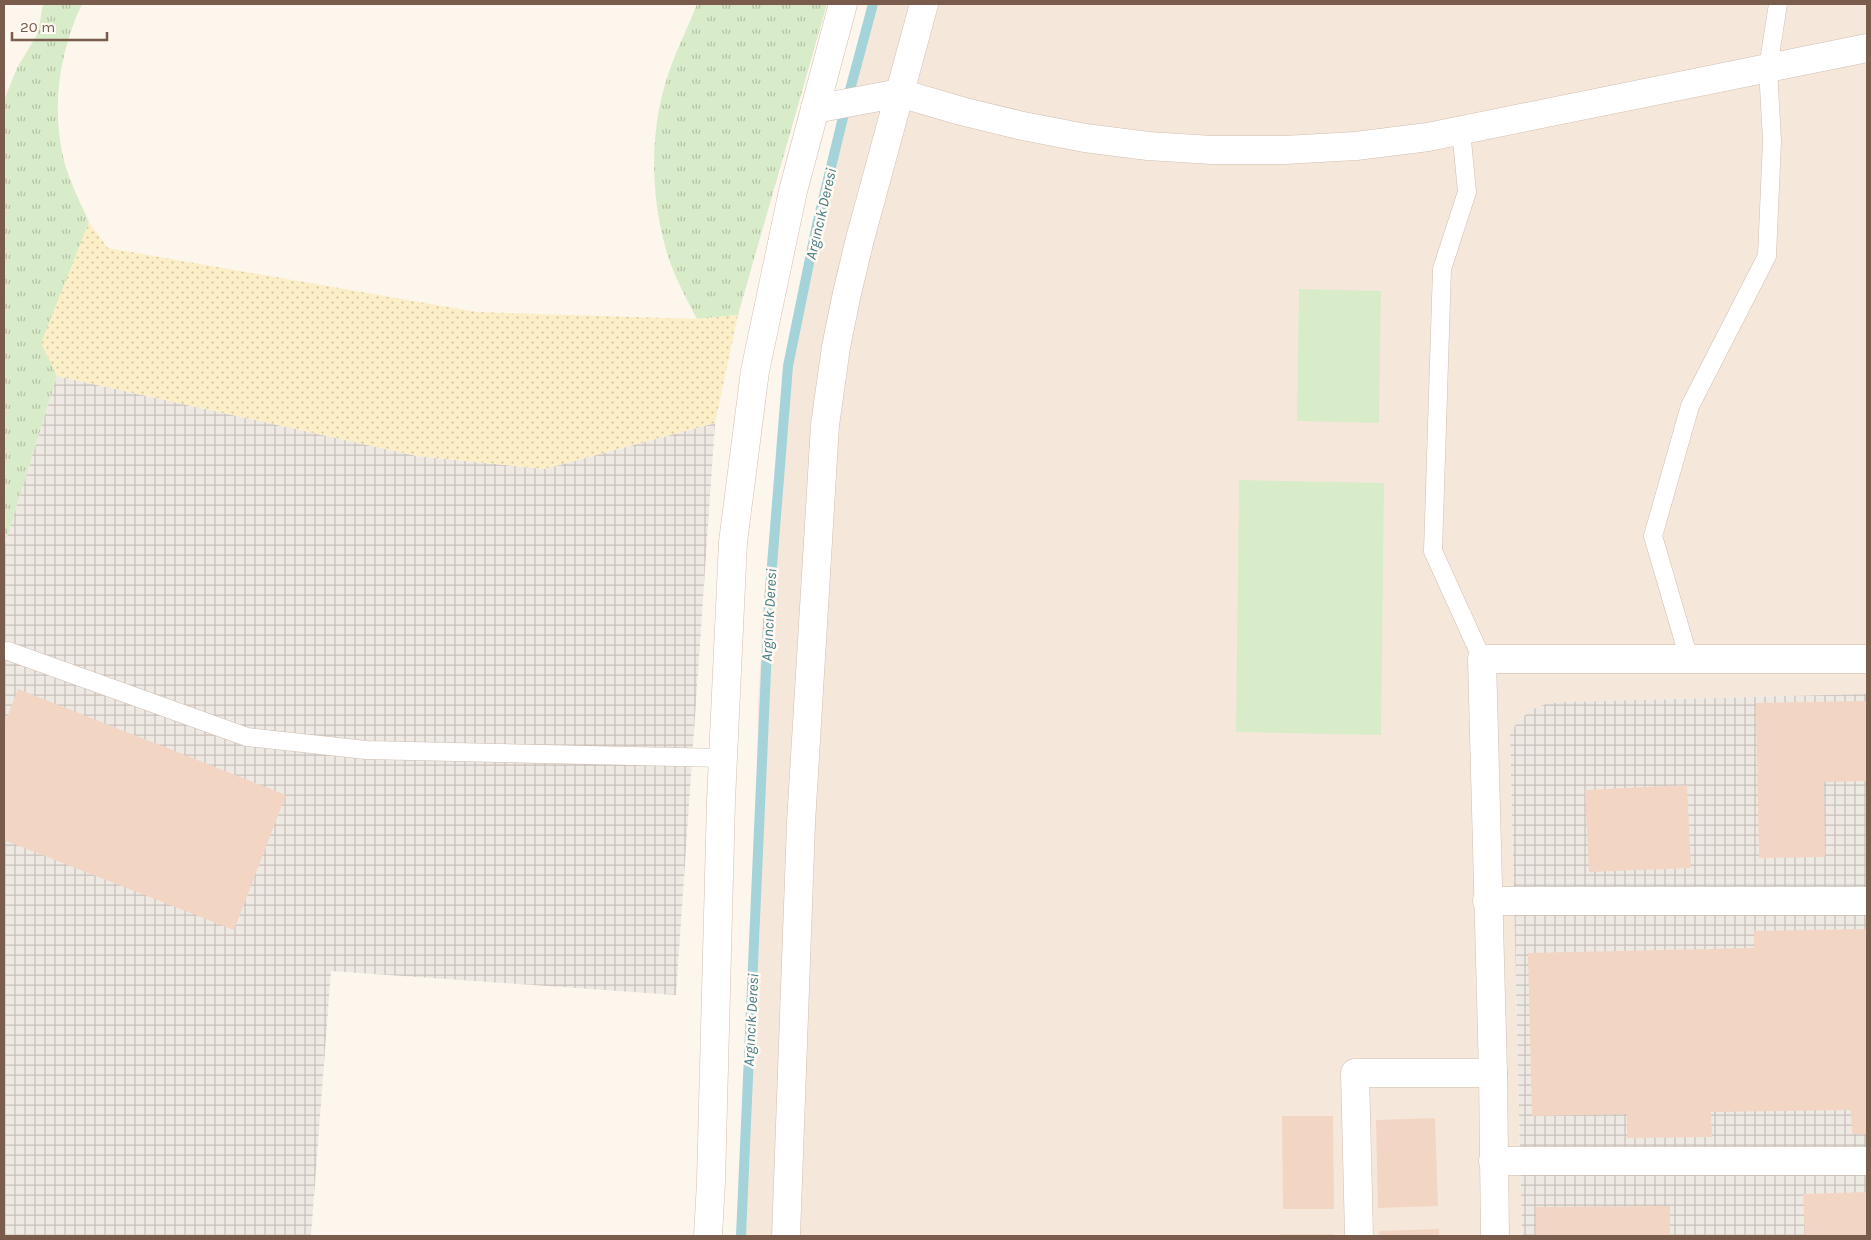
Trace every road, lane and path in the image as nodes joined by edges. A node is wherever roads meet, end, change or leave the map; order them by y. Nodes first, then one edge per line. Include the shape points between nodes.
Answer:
1 (843, 4) edge
2 (924, 4) edge
3 (1778, 4) edge
4 (1867, 48) edge
5 (1768, 68) junction
6 (900, 93) junction
7 (815, 109) junction
8 (1461, 130) junction
9 (8, 651) dead end
10 (1482, 659) junction
11 (1690, 659) junction
12 (1867, 659) edge
13 (723, 758) junction
14 (1487, 901) junction
15 (1867, 901) edge
16 (1493, 1074) junction
17 (1493, 1161) junction
18 (1867, 1161) edge
19 (708, 1236) edge
20 (786, 1236) edge
21 (1359, 1236) edge
22 (1495, 1236) edge

1 - 7 street
2 - 6 street
3 - 5 lane
4 - 5 street
5 - 8 street
5 - 11 lane via 1772,141 1767,256 1690,406 1653,536
6 - 7 street
6 - 8 street via 1023,126 1148,146 1284,150 1356,146
6 - 20 street via 847,292 825,425 801,823
7 - 13 street via 793,191 755,371 733,542
8 - 10 lane via 1467,192 1442,268 1433,551
9 - 13 lane via 247,737 366,750
10 - 11 street
10 - 14 street
11 - 12 street
13 - 19 street
14 - 15 street
14 - 16 street
16 - 17 street
16 - 21 street via 1355,1073
17 - 18 street
17 - 22 street

